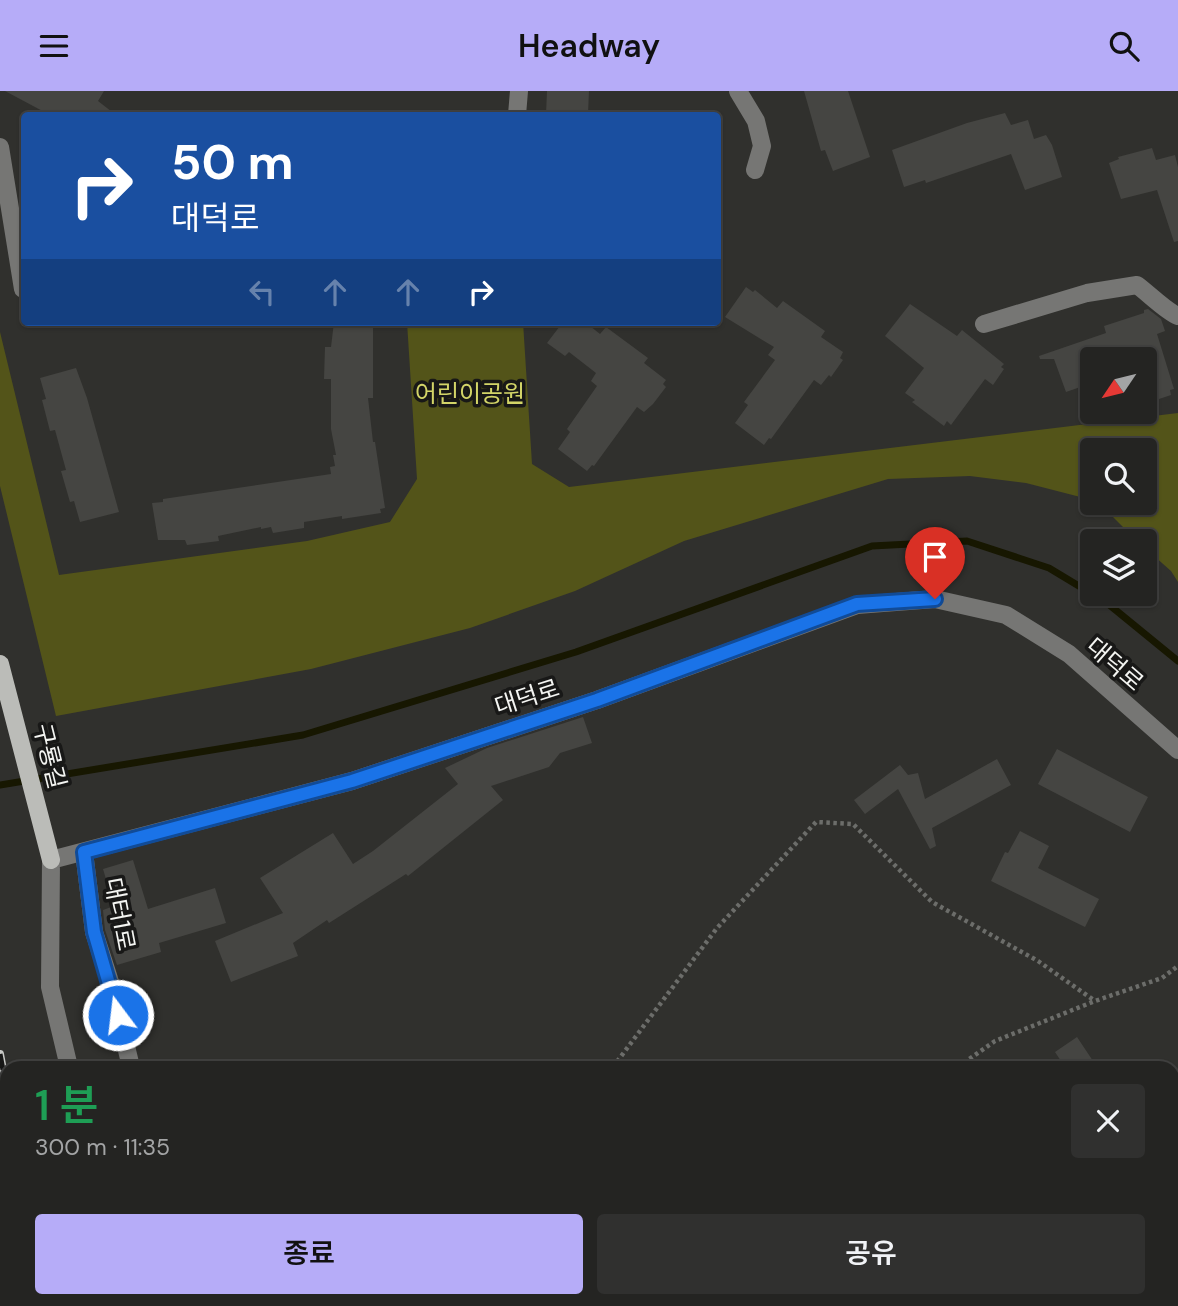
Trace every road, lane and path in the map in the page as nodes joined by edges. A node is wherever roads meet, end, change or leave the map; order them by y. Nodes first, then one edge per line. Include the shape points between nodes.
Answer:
1 (519, 91) edge
2 (738, 91) edge
3 (517, 112) edge
4 (0, 147) edge
5 (755, 170) dead end
6 (21, 277) edge
7 (1178, 316) edge
8 (984, 324) dead end
9 (0, 664) edge
10 (1178, 750) edge
11 (84, 852) junction
12 (51, 860) junction
13 (1178, 966) edge
14 (1094, 1001) junction
15 (68, 1061) edge
16 (130, 1061) edge
17 (617, 1061) edge
18 (967, 1061) edge

1 - 3 street
2 - 5 street via 756,121 762,146
4 - 6 street
7 - 8 street via 1137,285 1087,293
9 - 12 main road, 구룡길
10 - 11 street, 대덕로 via 1069,654 1006,615 935,599 857,604 597,700 352,781
11 - 12 street, 대덕로
11 - 16 street, 대터1로 via 94,932
12 - 15 street via 50,987
13 - 14 path via 1162,978
14 - 17 path via 1038,961 932,902 853,824 816,823 717,928
14 - 18 path via 995,1041

